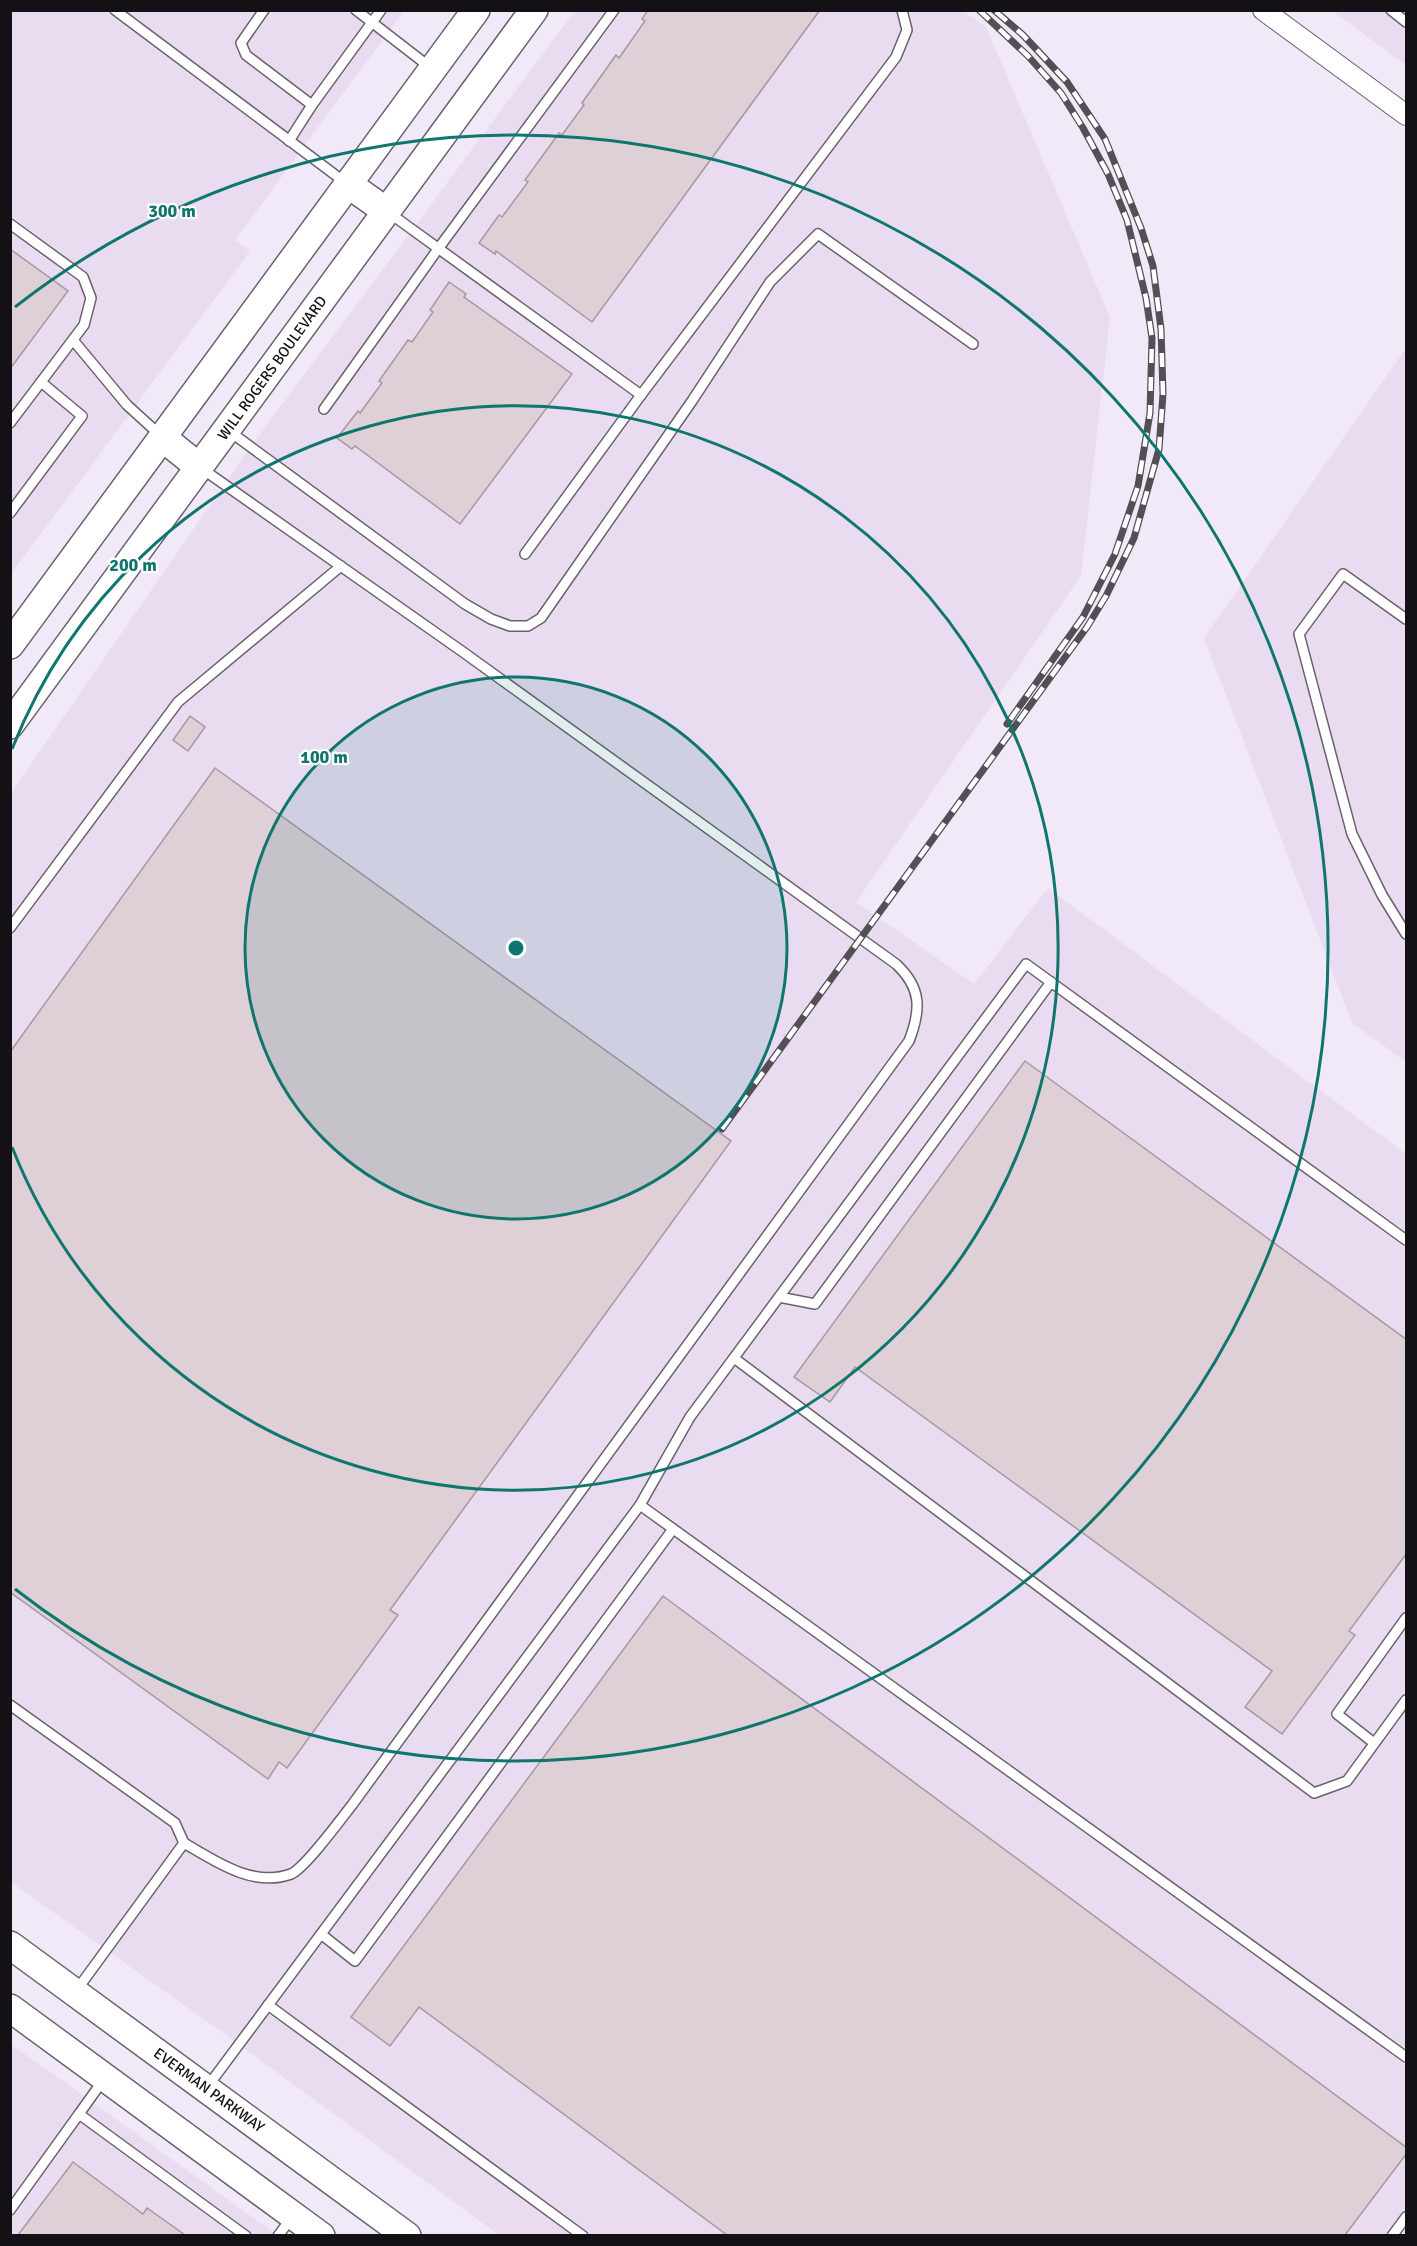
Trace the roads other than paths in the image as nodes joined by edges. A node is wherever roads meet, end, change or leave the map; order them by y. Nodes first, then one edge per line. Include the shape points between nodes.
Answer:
1 (115, 10) edge
2 (264, 10) edge
3 (356, 10) edge
4 (381, 10) edge
5 (476, 10) edge
6 (534, 10) edge
7 (614, 10) edge
8 (902, 10) edge
9 (1263, 10) edge
10 (1391, 10) edge
11 (1407, 22) edge
12 (372, 23) junction
13 (433, 69) junction
14 (312, 105) junction
15 (1407, 115) edge
16 (288, 141) junction
17 (348, 184) junction
18 (386, 211) junction
19 (10, 224) edge
20 (438, 249) junction
21 (73, 340) junction
22 (973, 344) dead end
23 (41, 382) junction
24 (641, 395) junction
25 (324, 410) dead end
26 (10, 423) edge
27 (227, 429) junction
28 (163, 438) junction
29 (199, 467) junction
30 (10, 513) edge
31 (525, 554) dead end
32 (341, 566) junction
33 (1407, 619) edge
34 (10, 645) edge
35 (10, 725) edge
36 (10, 928) edge
37 (1407, 934) edge
38 (1051, 982) junction
39 (1407, 1240) edge
40 (779, 1297) junction
41 (734, 1358) junction
42 (639, 1505) junction
43 (673, 1529) junction
44 (1407, 1618) edge
45 (1407, 1700) edge
46 (10, 1705) edge
47 (1374, 1743) junction
48 (184, 1843) junction
49 (321, 1934) junction
50 (10, 1945) edge
51 (75, 1993) junction
52 (268, 2005) junction
53 (10, 2008) edge
54 (1407, 2057) edge
55 (106, 2078) junction
56 (206, 2088) junction
57 (79, 2114) junction
58 (10, 2210) edge
59 (1407, 2217) edge
60 (286, 2225) edge
61 (246, 2235) edge
62 (321, 2235) edge
63 (407, 2235) edge
64 (583, 2235) edge
65 (1392, 2235) edge

1 - 16 lane
2 - 14 lane via 241,43 246,56
3 - 12 lane
4 - 12 lane
5 - 13 main road
6 - 18 main road, WILL ROGERS BOULEVARD
7 - 20 lane
8 - 24 lane via 907,30 896,57
9 - 15 street
10 - 11 lane
12 - 13 lane
12 - 14 lane
13 - 17 main road
14 - 16 lane
16 - 17 lane
17 - 18 main road
17 - 28 main road
18 - 20 lane
18 - 27 main road, WILL ROGERS BOULEVARD
19 - 21 lane via 82,277 91,298 84,325
20 - 24 lane
20 - 25 lane
21 - 23 lane
21 - 28 lane via 126,405
22 - 27 lane via 818,234 770,282 570,578 541,618 528,626 510,626 465,604
23 - 26 lane
23 - 30 lane via 82,416
24 - 31 lane
27 - 29 main road, WILL ROGERS BOULEVARD
28 - 29 main road
28 - 34 main road
29 - 32 lane
29 - 35 main road, WILL ROGERS BOULEVARD
32 - 36 lane via 178,702
32 - 48 lane via 896,964 914,988 916,1022 897,1058 316,1851 292,1874 265,1878 242,1874
33 - 37 lane via 1343,574 1299,634 1352,834 1382,895
38 - 39 lane
38 - 40 lane via 815,1304
38 - 40 lane via 1026,964
40 - 41 lane
41 - 42 lane via 690,1418
41 - 47 lane via 1314,1792 1347,1781
42 - 43 lane
42 - 49 lane
43 - 49 lane via 355,1961
43 - 54 lane
44 - 47 lane via 1337,1714
45 - 47 lane
46 - 48 lane via 176,1823
48 - 51 lane
49 - 52 lane
50 - 51 main road, EVERMAN PARKWAY
51 - 56 main road, EVERMAN PARKWAY
52 - 56 lane
52 - 64 lane
53 - 55 main road
55 - 57 lane
55 - 60 main road
56 - 63 main road, EVERMAN PARKWAY
57 - 58 lane
57 - 61 lane
59 - 65 lane
60 - 62 main road

